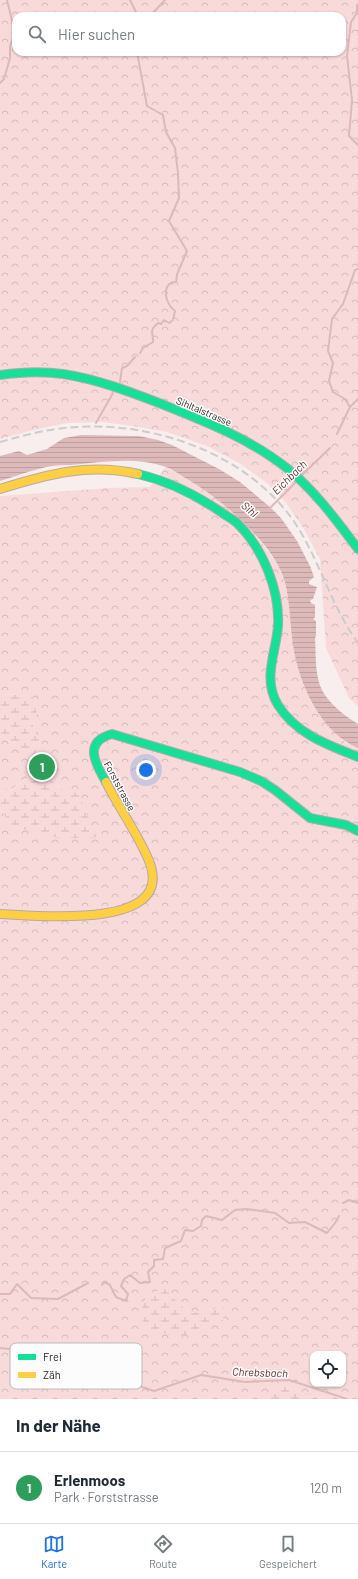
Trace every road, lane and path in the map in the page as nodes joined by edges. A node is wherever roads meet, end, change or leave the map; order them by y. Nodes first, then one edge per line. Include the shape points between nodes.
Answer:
1 (0, 375) edge
2 (0, 489) edge
3 (358, 549) edge
4 (358, 757) edge
5 (358, 831) edge
6 (0, 914) edge

1 - 3 street, Sihltalstrasse via 23,372 77,376 109,385 223,430 284,466 331,512
2 - 4 street via 59,473 93,468 114,469 165,482 191,494 238,523 251,541 273,586 278,623 270,675 272,692 279,706 302,732
5 - 6 street, Forststrasse via 346,825 310,818 276,790 240,772 112,734 102,736 95,743 93,753 96,762 152,869 153,884 146,897 139,904 126,909 96,916

